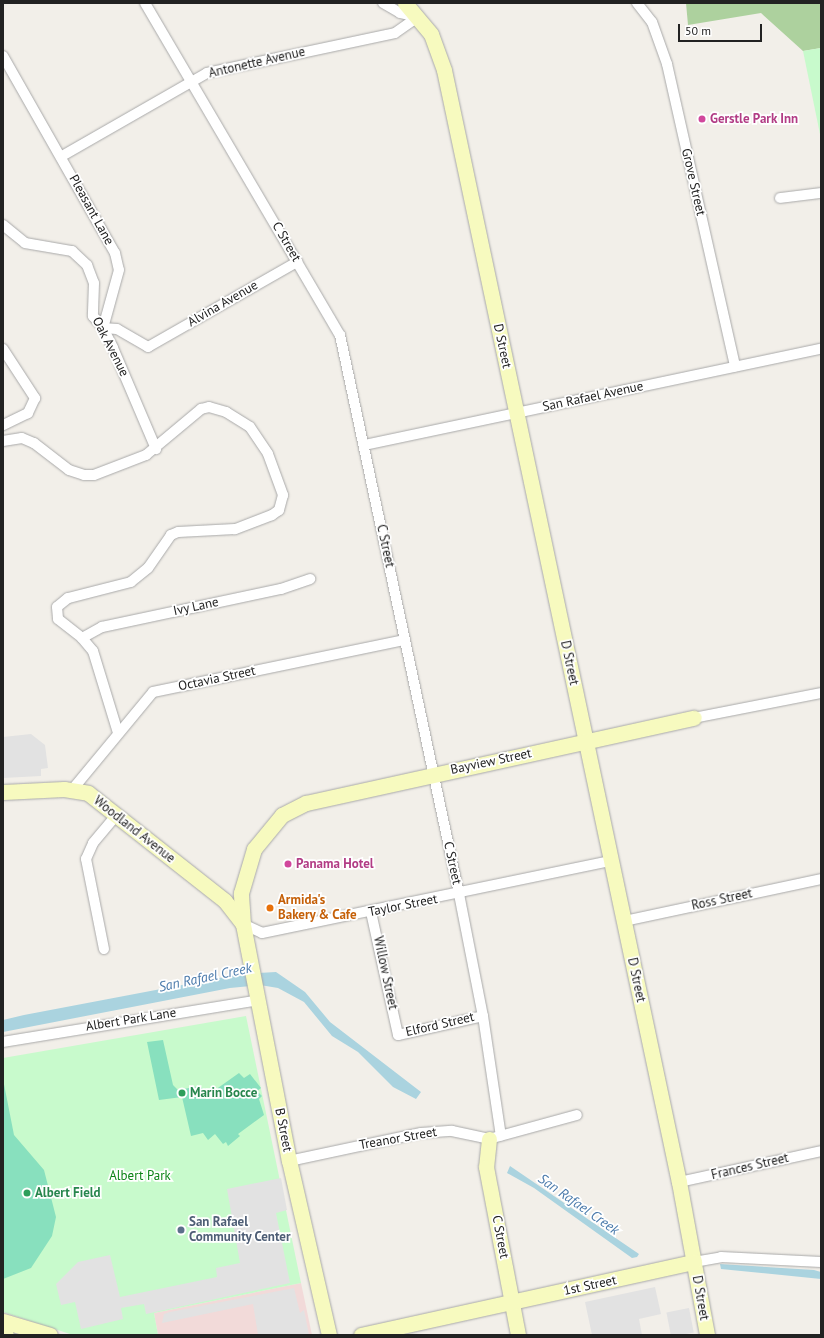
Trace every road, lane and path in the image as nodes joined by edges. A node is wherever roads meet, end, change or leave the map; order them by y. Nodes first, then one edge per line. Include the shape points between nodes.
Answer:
1 (145, 3) edge
2 (383, 3) edge
3 (405, 3) edge
4 (637, 3) edge
5 (418, 17) junction
6 (3, 56) edge
7 (193, 81) junction
8 (62, 156) junction
9 (821, 193) edge
10 (780, 198) dead end
11 (3, 225) edge
12 (297, 262) junction
13 (103, 328) junction
14 (3, 349) edge
15 (821, 349) edge
16 (735, 366) junction
17 (516, 413) junction
18 (3, 425) edge
19 (3, 441) edge
20 (364, 445) junction
21 (156, 449) junction
22 (310, 579) dead end
23 (82, 638) junction
24 (404, 640) junction
25 (821, 692) edge
26 (694, 718) joint
27 (118, 732) junction
28 (586, 742) junction
29 (432, 774) junction
30 (72, 790) junction
31 (3, 792) edge
32 (116, 816) junction
33 (611, 861) junction
34 (821, 879) edge
35 (459, 894) junction
36 (371, 912) junction
37 (624, 921) junction
38 (243, 924) junction
39 (104, 949) dead end
40 (259, 1000) junction
41 (483, 1016) junction
42 (398, 1035) joint
43 (3, 1042) edge
44 (577, 1115) dead end
45 (495, 1138) junction
46 (821, 1151) edge
47 (289, 1161) junction
48 (679, 1182) junction
49 (694, 1262) junction
50 (821, 1262) edge
51 (511, 1303) junction
52 (3, 1321) edge
53 (3, 1334) edge
54 (6, 1335) edge
55 (50, 1335) edge
56 (329, 1335) edge
57 (361, 1335) edge
58 (518, 1335) edge
59 (707, 1335) edge

1 - 7 street, C Street
2 - 5 street via 400,13
3 - 5 street, D Street
4 - 16 street, Grove Street via 652,22 667,64
5 - 7 street, Antonette Avenue via 395,33 207,73
5 - 17 street, D Street via 433,37 442,63
6 - 8 street, Pleasant Lane
7 - 8 street, Antonette Avenue
7 - 12 street, C Street
8 - 13 street, Pleasant Lane via 115,253 119,270
9 - 10 street
11 - 13 street, Oak Avenue via 25,243 72,251 81,257 94,283 93,316
12 - 13 street, Alvina Avenue via 148,347 117,329
12 - 20 street, C Street via 340,335
13 - 21 street, Oak Avenue
14 - 18 street via 35,398 28,413
15 - 16 street, San Rafael Avenue
16 - 17 street, San Rafael Avenue
17 - 20 street, San Rafael Avenue
17 - 28 street, D Street
19 - 21 street via 22,438 69,470 84,475 110,471
20 - 24 street, C Street
21 - 23 street via 201,409 216,407 250,428 264,445 283,496 282,502 272,515 247,526 217,532 178,532 172,535 148,568 131,582 68,598 62,602 57,607 58,619
22 - 23 street, Ivy Lane via 281,589 102,627
23 - 27 street via 99,663
24 - 27 street, Octavia Street via 153,692
24 - 29 street, C Street
25 - 26 street, Bayview Street
26 - 28 street, Bayview Street
27 - 30 street, Octavia Street
28 - 29 street, Bayview Street
28 - 33 street, D Street
29 - 35 street, C Street
29 - 38 street, Bayview Street via 333,795 306,803 282,815 254,849 241,893
30 - 31 street, Woodland Avenue
30 - 32 street, Woodland Avenue via 88,793
32 - 38 street, Woodland Avenue via 225,900
32 - 39 street via 93,843 86,859
33 - 35 street, Taylor Street
33 - 37 street, D Street
34 - 37 street, Ross Street
35 - 36 street, Taylor Street
35 - 41 street, C Street
36 - 38 street, Taylor Street via 262,933
36 - 42 street, Willow Street
37 - 48 street, D Street
38 - 40 street, B Street
40 - 43 street, Albert Park Lane
40 - 47 street, B Street
41 - 42 street, Elford Street
41 - 45 street, C Street
44 - 45 street, Treanor Street
45 - 47 street, Treanor Street via 452,1131 421,1132
45 - 51 street, C Street via 486,1167
46 - 48 street, Frances Street
47 - 56 street, B Street
48 - 49 street, D Street
49 - 50 street, 1st Street via 721,1257
49 - 51 street, 1st Street
49 - 59 street, D Street
51 - 57 street, 1st Street
51 - 58 street, C Street
52 - 55 street
53 - 54 street

